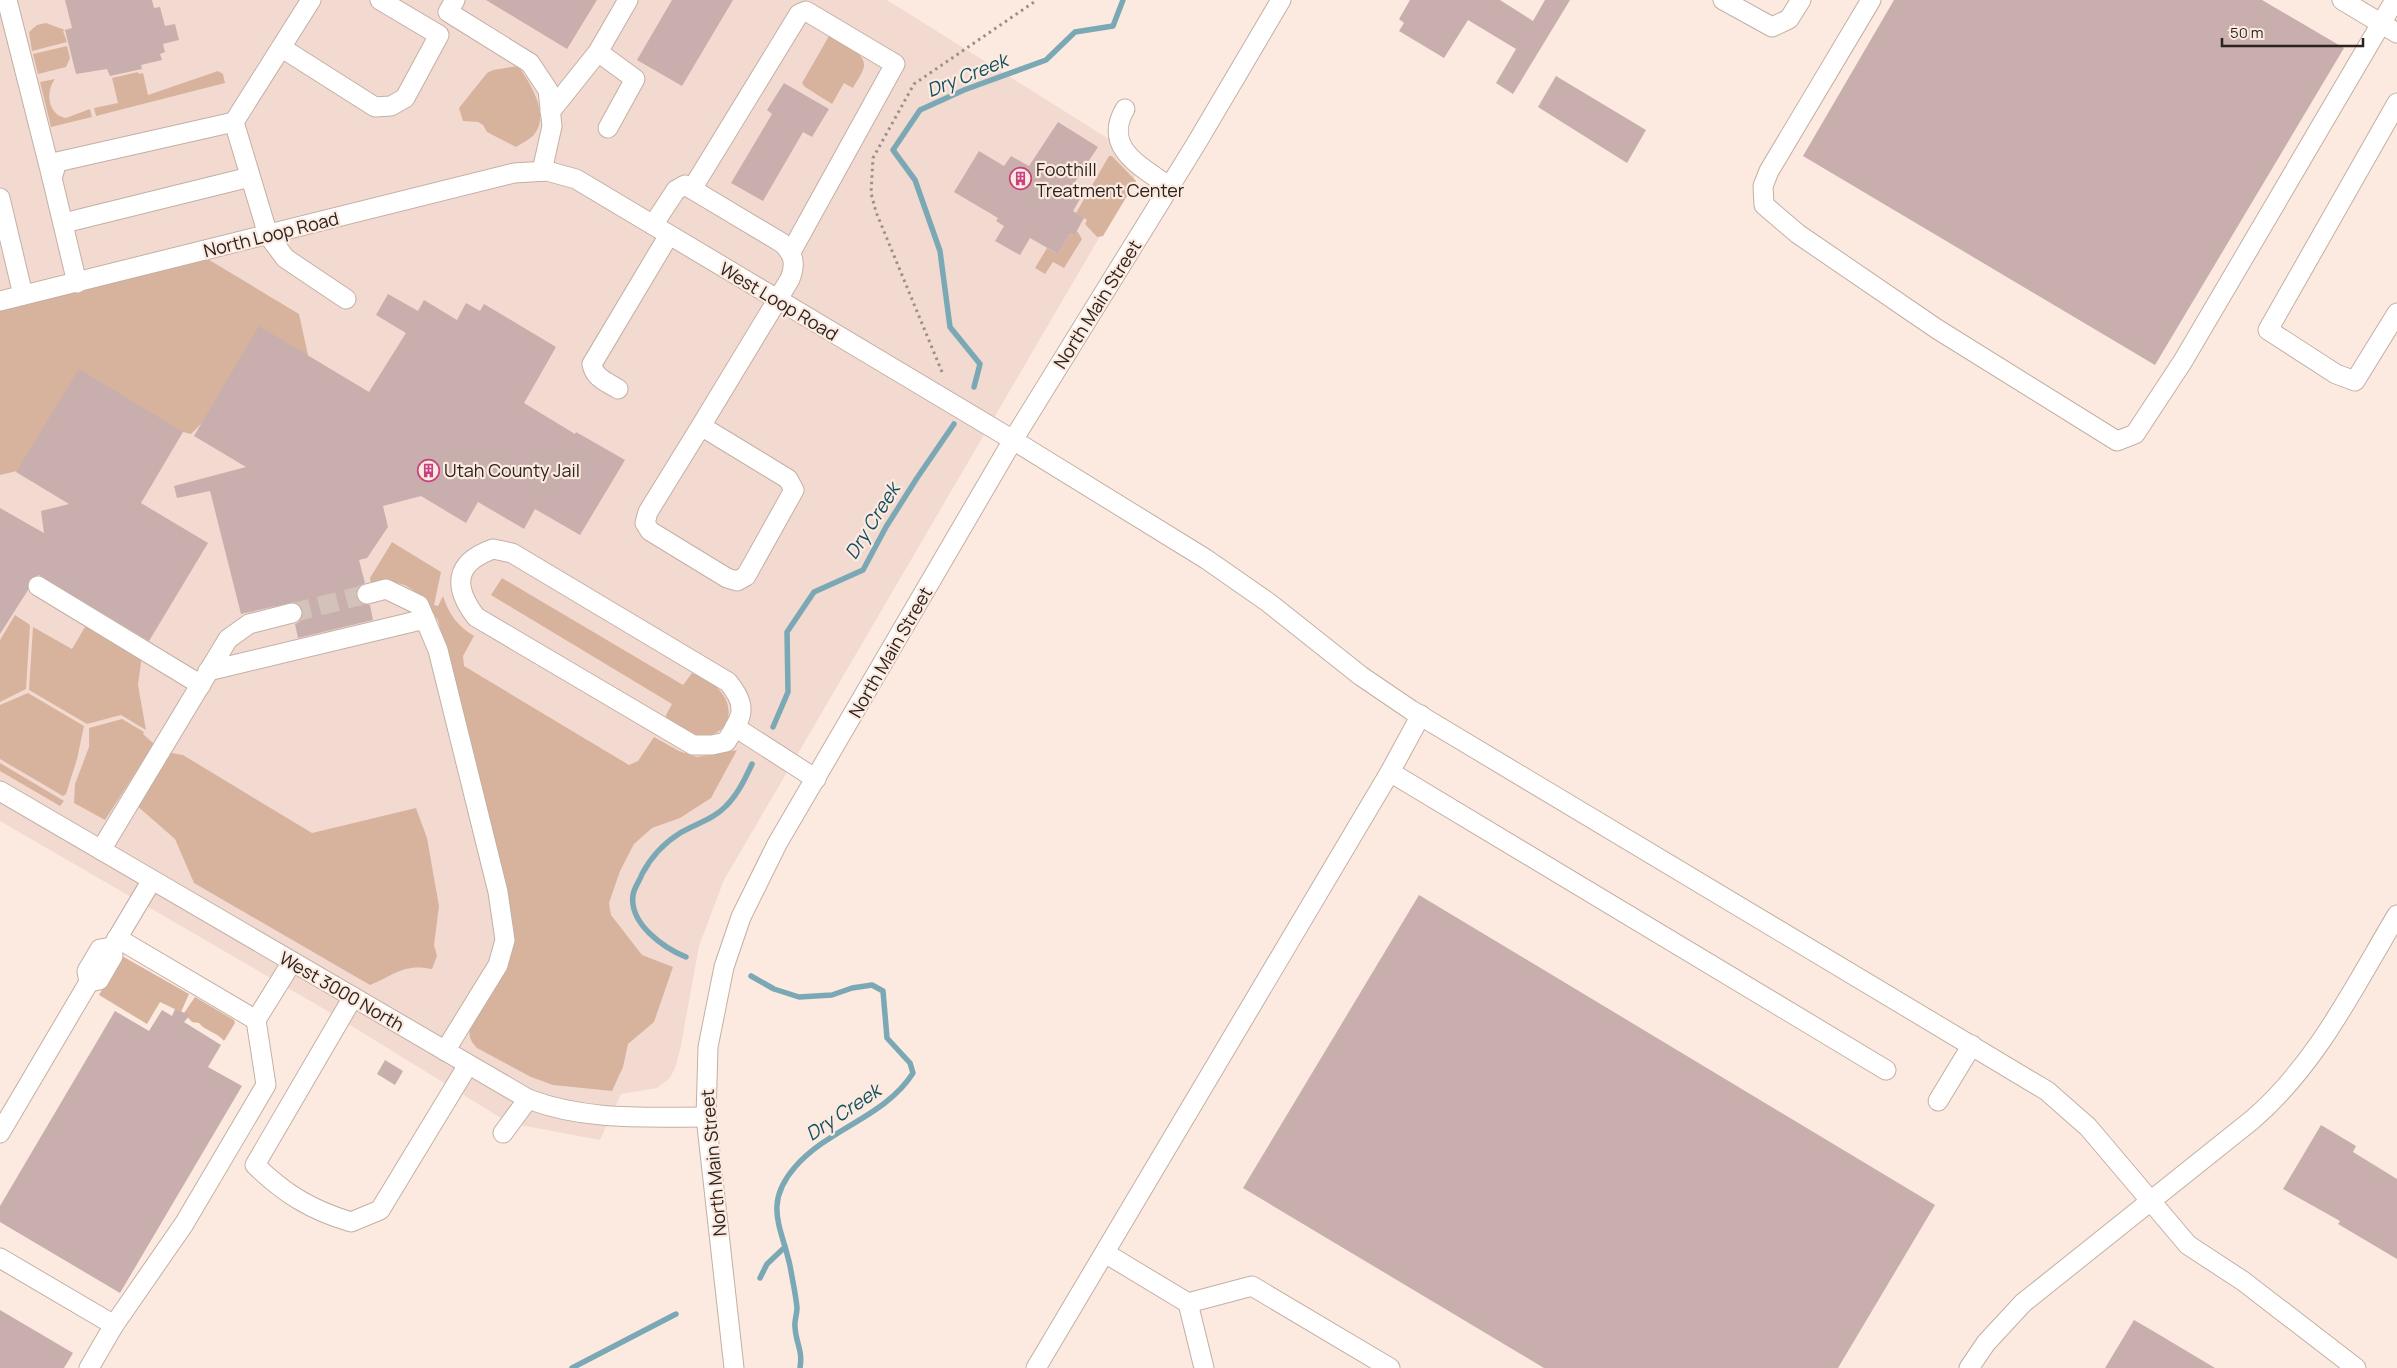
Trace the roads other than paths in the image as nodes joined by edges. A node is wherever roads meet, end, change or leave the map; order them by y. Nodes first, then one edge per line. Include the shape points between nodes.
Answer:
1 (311, 0) edge
2 (380, 0) edge
3 (628, 0) edge
4 (1281, 0) edge
5 (1723, 0) edge
6 (1801, 0) edge
7 (1871, 0) edge
8 (2342, 0) edge
9 (2395, 0) edge
10 (6, 1) edge
11 (452, 6) edge
12 (2389, 28) edge
13 (439, 36) junction
14 (282, 48) junction
15 (598, 52) junction
16 (2397, 103) edge
17 (1125, 109) dead end
18 (550, 112) junction
19 (234, 122) junction
20 (608, 128) dead end
21 (542, 170) junction
22 (250, 177) junction
23 (52, 178) junction
24 (1170, 187) junction
25 (692, 189) junction
26 (0, 198) edge
27 (64, 223) junction
28 (661, 230) junction
29 (268, 235) junction
30 (792, 252) junction
31 (77, 283) junction
32 (23, 295) junction
33 (346, 299) dead end
34 (778, 300) junction
35 (0, 301) edge
36 (2397, 313) edge
37 (618, 389) dead end
38 (700, 426) junction
39 (1013, 440) junction
40 (38, 586) dead end
41 (368, 594) tunnel mouth
42 (292, 613) tunnel mouth
43 (425, 619) junction
44 (205, 678) junction
45 (1421, 715) junction
46 (735, 727) junction
47 (1390, 772) junction
48 (816, 779) junction
49 (0, 791) edge
50 (101, 850) junction
51 (152, 880) junction
52 (2397, 915) edge
53 (114, 943) junction
54 (292, 962) junction
55 (353, 998) junction
56 (256, 1020) junction
57 (1972, 1045) junction
58 (445, 1051) junction
59 (468, 1065) junction
60 (1886, 1070) dead end
61 (528, 1099) junction
62 (1938, 1101) dead end
63 (706, 1117) junction
64 (0, 1133) edge
65 (503, 1133) dead end
66 (2151, 1201) junction
67 (1105, 1253) junction
68 (0, 1258) edge
69 (1188, 1303) junction
70 (114, 1325) junction
71 (89, 1368) edge
72 (734, 1368) edge
73 (1036, 1368) edge
74 (1204, 1368) edge
75 (1390, 1368) edge
76 (1969, 1368) edge
77 (2356, 1368) edge

1 - 14 street
2 - 13 street
3 - 15 street
4 - 24 street, North Main Street
5 - 6 street via 1772,27 1789,19
7 - 12 street via 1769,171 1763,186 1764,205 1798,234 1937,328 2117,442 2135,434 2183,361
8 - 12 street
9 - 12 street
10 - 23 street
11 - 13 street
11 - 18 street via 530,63 548,90
13 - 14 street via 405,98 391,106 375,107
14 - 19 street
15 - 18 street
15 - 20 street via 635,79
16 - 36 street via 2268,330 2336,374 2355,381
17 - 24 street via 1117,125 1122,147 1140,166
18 - 21 street via 552,126
19 - 22 street
19 - 23 street via 57,162
21 - 28 street, West Loop Road via 576,179
21 - 29 street, North Loop Road via 514,173
22 - 27 street
22 - 29 street
23 - 27 street
24 - 39 street, North Main Street
25 - 28 street via 685,185 676,190
25 - 30 street
25 - 30 street via 799,14 806,10 895,64
26 - 32 street
27 - 31 street
28 - 34 street, West Loop Road
28 - 37 street via 592,364 593,371 600,378
29 - 31 street, North Loop Road
29 - 33 street via 285,258
30 - 34 street via 794,268
31 - 32 street, North Loop Road
32 - 35 street, North Loop Road
34 - 38 street
34 - 39 street, West Loop Road
38 - 38 street via 788,479 794,490 746,576 737,580 727,578 650,531 645,522
39 - 45 street, West Loop Road via 1213,564 1361,676
39 - 48 street, North Main Street
40 - 44 street
41 - 43 street via 386,589 419,606
42 - 44 street via 249,624 228,639
43 - 44 street
43 - 58 street via 438,650 498,892 505,940 498,964
44 - 50 street
45 - 47 street
45 - 57 street, West Loop Road
46 - 46 street via 741,718 742,706 738,694 728,682 512,553 493,549 475,555 464,569 459,585 464,601 476,617 672,734 693,745 712,746 726,742
46 - 48 street
47 - 60 street
47 - 67 street
48 - 63 street, North Main Street via 777,844 741,917 724,966 708,1047
49 - 50 street, West 3000 North
50 - 51 street, West 3000 North
51 - 53 street
51 - 54 street, West 3000 North
52 - 66 street via 2301,1071 2268,1106
53 - 56 street
53 - 64 street via 100,949 86,971 89,982
54 - 55 street, West 3000 North
54 - 56 street
55 - 58 street, West 3000 North
55 - 59 street via 255,1165 278,1186 321,1213 351,1222 380,1210
56 - 70 street via 266,1086 184,1224
57 - 62 street
57 - 66 street, West Loop Road via 2047,1091 2070,1110
58 - 59 street, West 3000 North
59 - 61 street, West 3000 North
61 - 63 street, West 3000 North via 561,1110 599,1116
61 - 65 street
63 - 72 street, North Main Street
66 - 76 street via 2022,1303
66 - 77 street, West Loop Road via 2188,1245 2243,1281
67 - 69 street
67 - 73 street
68 - 70 street
69 - 74 street
69 - 75 street via 1252,1286
70 - 71 street

